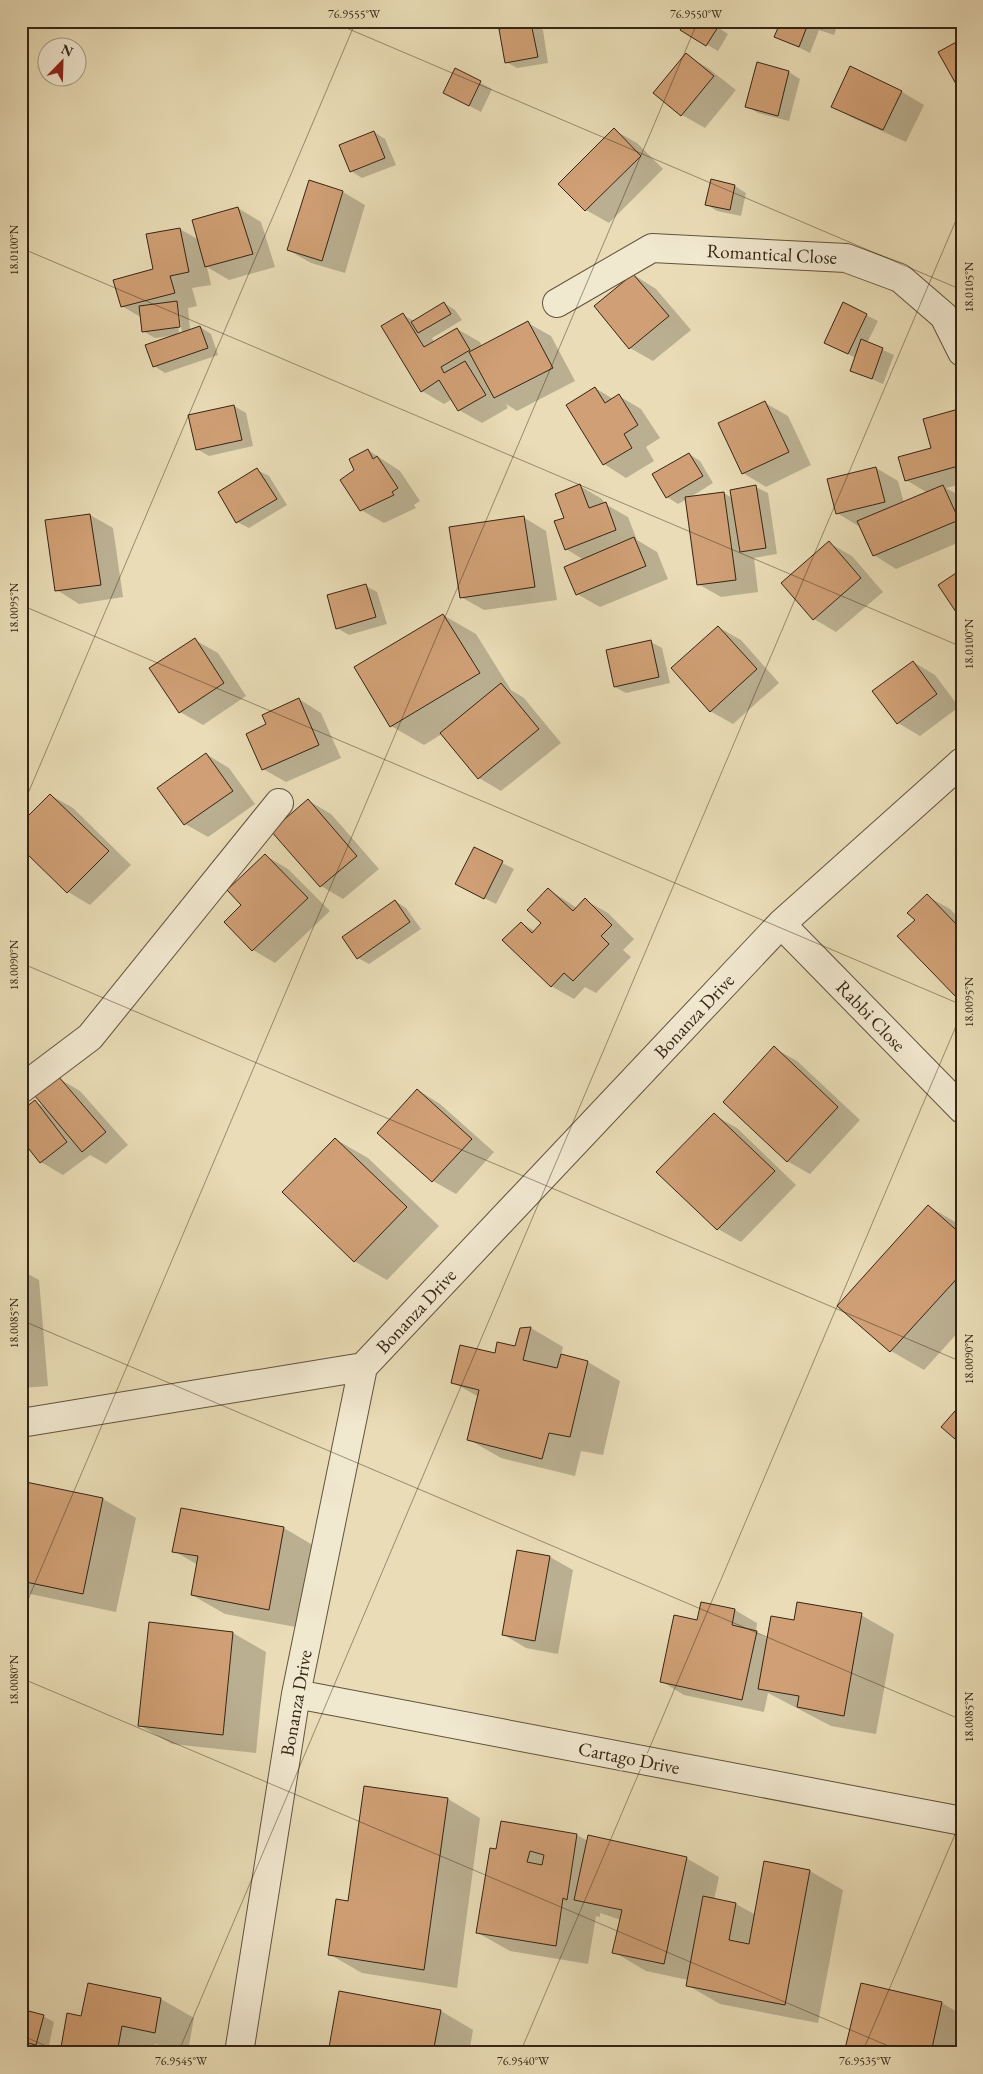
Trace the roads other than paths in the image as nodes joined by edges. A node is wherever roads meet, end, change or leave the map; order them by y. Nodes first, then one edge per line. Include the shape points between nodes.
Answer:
1 (557, 303) dead end
2 (962, 352) edge
3 (962, 762) edge
4 (279, 803) dead end
5 (781, 924) junction
6 (21, 1089) edge
7 (962, 1109) edge
8 (363, 1367) junction
9 (21, 1423) edge
10 (296, 1694) junction
11 (962, 1822) edge
12 (239, 2053) edge

1 - 2 street, Romantical Close via 652,248 846,258 900,278 944,316
3 - 5 street, Bonanza Drive
4 - 6 street via 90,1037
5 - 7 street, Rabbi Close
5 - 8 street, Bonanza Drive
8 - 9 street
8 - 10 street, Bonanza Drive
10 - 11 street, Cartago Drive
10 - 12 street, Bonanza Drive

